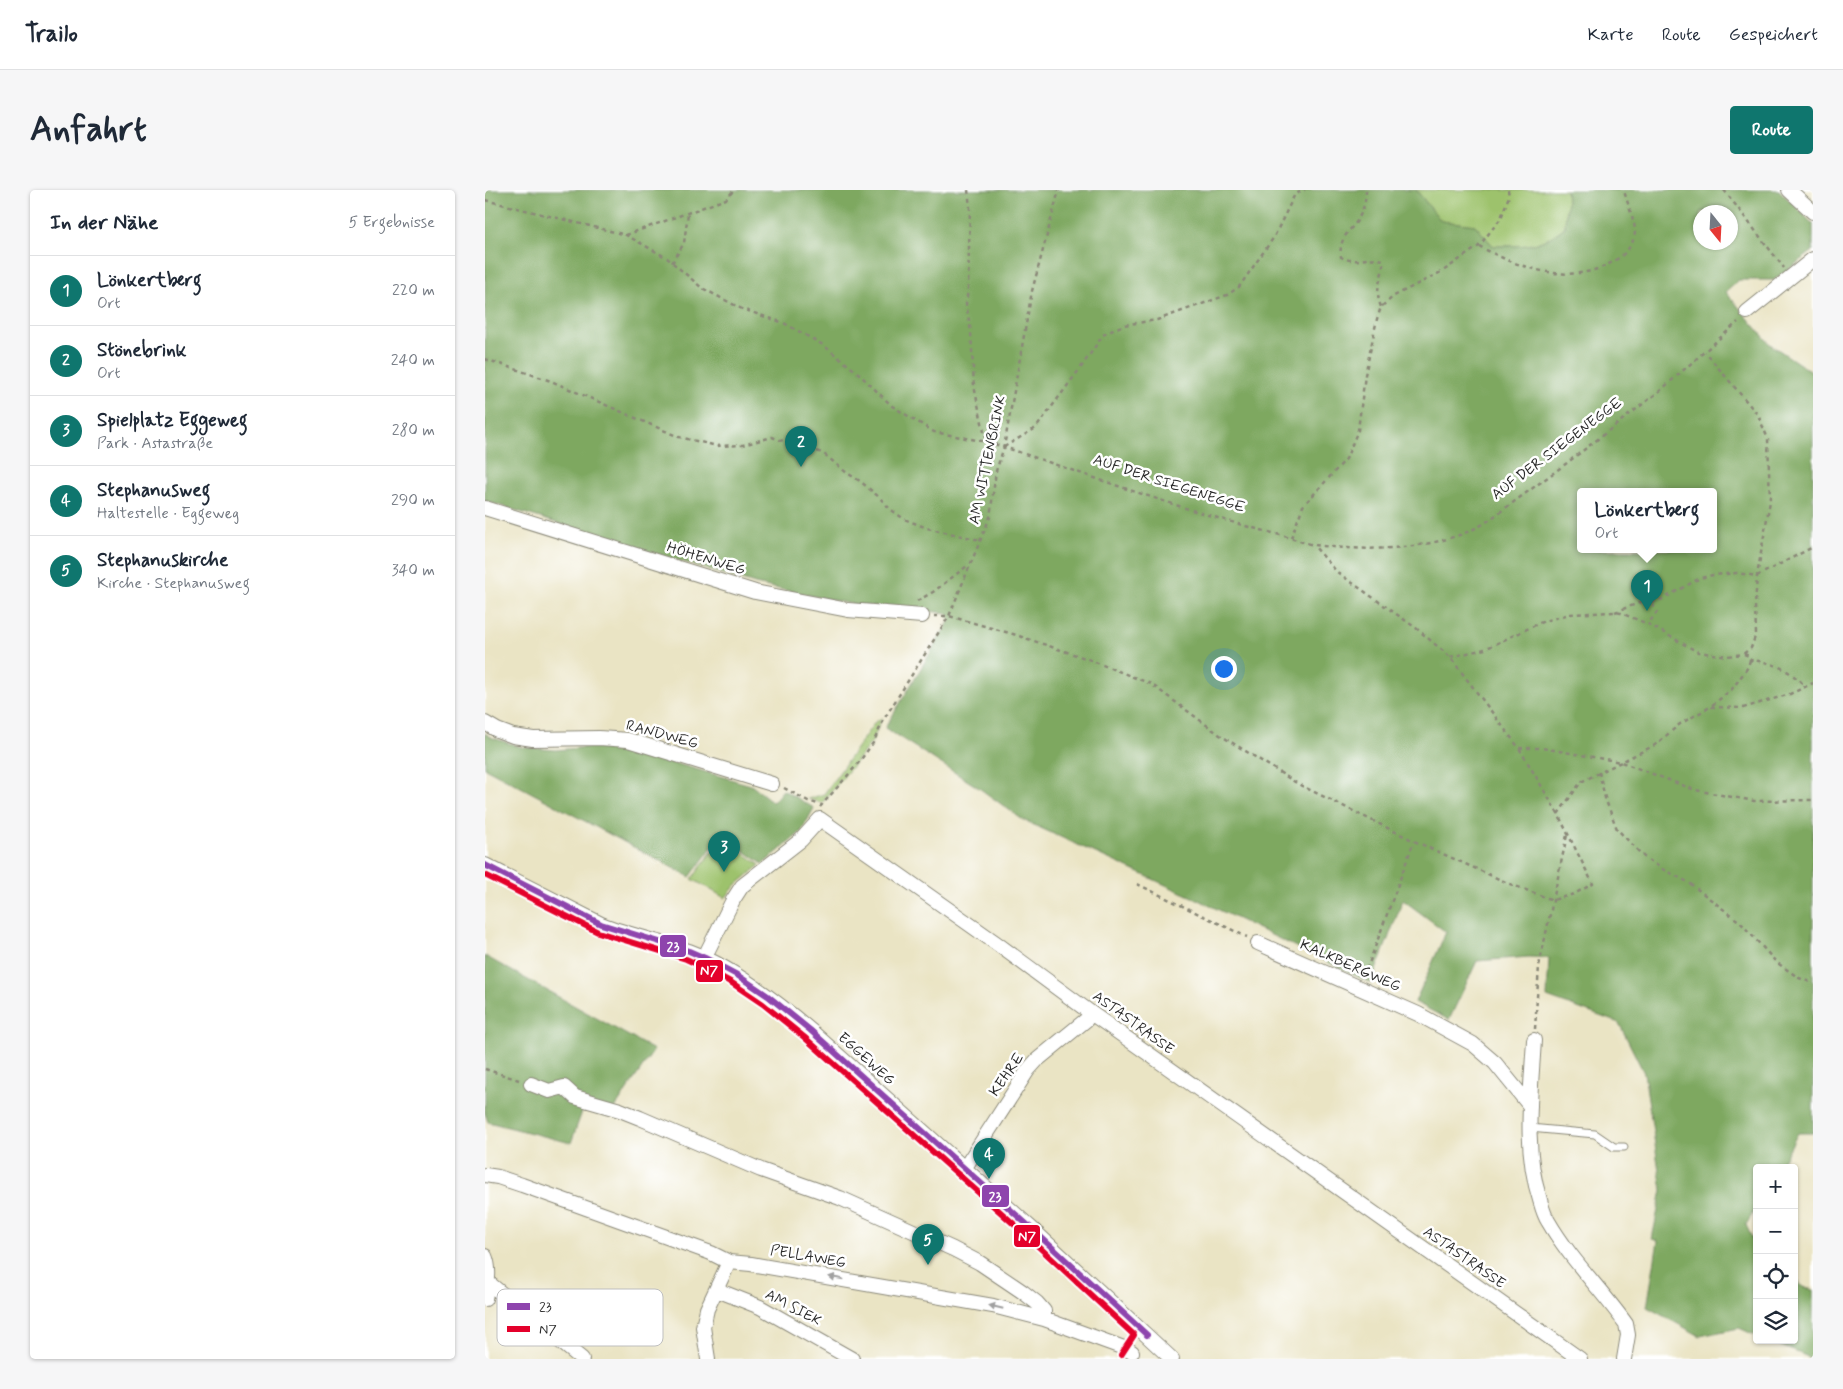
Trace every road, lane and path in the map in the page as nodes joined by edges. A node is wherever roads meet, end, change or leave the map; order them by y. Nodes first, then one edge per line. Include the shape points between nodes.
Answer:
1 (734, 190) edge
2 (968, 190) edge
3 (1059, 190) edge
4 (1305, 190) edge
5 (1366, 190) edge
6 (1508, 190) edge
7 (1624, 190) edge
8 (1724, 190) edge
9 (1789, 190) edge
10 (485, 200) edge
11 (1813, 212) edge
12 (688, 213) junction
13 (626, 235) junction
14 (1479, 246) junction
15 (1813, 260) edge
16 (672, 262) junction
17 (1791, 277) junction
18 (1381, 307) junction
19 (1747, 312) joint
20 (1705, 352) junction
21 (485, 359) edge
22 (987, 442) junction
23 (1005, 447) junction
24 (485, 508) edge
25 (1291, 538) junction
26 (980, 540) junction
27 (1313, 545) junction
28 (1813, 547) edge
29 (968, 565) junction
30 (1757, 576) junction
31 (1651, 602) junction
32 (1614, 612) junction
33 (894, 614) junction
34 (922, 616) dead end
35 (949, 616) junction
36 (1647, 624) junction
37 (1743, 654) junction
38 (1450, 656) junction
39 (1750, 660) junction
40 (1813, 683) edge
41 (1806, 687) junction
42 (1710, 707) junction
43 (485, 723) edge
44 (1519, 748) junction
45 (1621, 762) junction
46 (1599, 772) junction
47 (772, 784) joint
48 (1813, 800) edge
49 (1558, 814) junction
50 (1567, 834) junction
51 (1415, 841) junction
52 (485, 865) edge
53 (1137, 884) dead end
54 (1553, 900) junction
55 (1257, 942) joint
56 (704, 958) junction
57 (1813, 983) edge
58 (1360, 988) junction
59 (1091, 1013) junction
60 (1534, 1040) joint
61 (485, 1069) edge
62 (531, 1084) joint
63 (1530, 1106) junction
64 (1530, 1128) junction
65 (1624, 1147) dead end
66 (964, 1169) junction
67 (485, 1175) edge
68 (485, 1256) edge
69 (729, 1262) junction
70 (487, 1281) edge
71 (497, 1289) edge
72 (717, 1290) junction
73 (485, 1300) edge
74 (1044, 1319) junction
75 (1147, 1335) junction
76 (566, 1346) edge
77 (1130, 1356) edge
78 (582, 1359) edge
79 (708, 1359) edge
80 (852, 1359) edge
81 (1172, 1359) edge
82 (1579, 1359) edge
83 (1624, 1359) edge

1 - 12 path via 726,199
2 - 22 path via 966,304 974,386
3 - 23 path, AM WITTENBRINK via 1032,291
4 - 23 path via 1293,194 1274,236 1239,287 1227,295 1157,320 1123,325 1103,334 1036,428
5 - 18 path via 1362,212 1341,242 1341,257 1349,261 1374,257 1383,260 1377,286
6 - 14 path via 1501,218
7 - 14 path via 1635,231 1632,243 1623,256 1591,272 1555,274 1502,258
8 - 17 path
9 - 11 street
10 - 13 path, AUF DER SIEGENEGGE
12 - 13 path
12 - 16 path via 684,243
13 - 16 path, AUF DER SIEGENEGGE
14 - 18 path
15 - 17 street
16 - 22 path, AUF DER SIEGENEGGE via 703,288 742,309 784,323 823,345 893,406 934,432
17 - 19 street
18 - 25 path via 1365,375 1357,430 1346,459 1303,506
19 - 20 path, AUF DER SIEGENEGGE
20 - 27 path, AUF DER SIEGENEGGE via 1567,463 1471,531 1437,541 1397,547
20 - 30 path via 1758,415 1768,439 1770,501
21 - 26 path via 551,381 679,437 717,446 743,445 771,437 810,448 860,481 904,519 927,528
22 - 23 path, AUF DER SIEGENEGGE
23 - 25 path, AUF DER SIEGENEGGE via 1231,522
23 - 26 path, AM WITTENBRINK via 996,471 990,516
24 - 33 street, HÖHENWEG via 755,592 848,610
25 - 27 path, AUF DER SIEGENEGGE
26 - 29 path, AM WITTENBRINK
27 - 38 path via 1337,572
28 - 30 path
29 - 33 path via 933,592
29 - 35 path, AM WITTENBRINK
30 - 31 path via 1737,573 1700,578 1663,599
30 - 37 path via 1756,634 1751,648
31 - 32 path
31 - 36 path via 1657,612
32 - 36 path
32 - 38 path via 1570,614 1544,621 1485,649
33 - 34 street, HÖHENWEG
35 - 47 path, AM WITTENBRINK via 884,719 873,743 821,805
35 - 51 path via 1085,658 1151,684 1221,735 1298,784
36 - 37 path via 1698,652 1727,656
37 - 39 path
38 - 44 path
39 - 41 path via 1763,661 1792,673
39 - 42 path via 1732,689
40 - 41 path
41 - 42 path via 1743,708
42 - 45 path via 1680,724 1655,745
43 - 47 street, RANDWEG via 513,736 533,740 628,740
44 - 45 path via 1543,748
44 - 49 path
45 - 46 path
45 - 48 path via 1695,790 1755,801
46 - 49 path via 1581,782
46 - 57 path via 1617,829 1644,857 1688,882 1740,922 1776,962 1799,978
49 - 50 path
50 - 54 path
50 - 54 path via 1593,884
51 - 54 path
51 - 58 path
52 - 56 street, EGGEWEG via 601,924
53 - 55 path
54 - 60 path via 1539,966
55 - 58 street, KALKBERGWEG
56 - 59 street, ASTASTRASSE via 742,886 801,840 820,819
56 - 66 street, EGGEWEG via 774,1001 807,1027
58 - 63 street, KALKBERGWEG via 1419,1014 1473,1044 1495,1063
59 - 66 street, KEHRE via 1028,1070
59 - 82 street, ASTASTRASSE
60 - 63 street
61 - 62 path
62 - 74 street via 549,1091 564,1087 575,1097 620,1110 761,1170 840,1198 953,1248 1023,1292 1044,1311
63 - 64 street
64 - 65 lane via 1595,1134 1614,1147
64 - 83 street via 1535,1184 1546,1219 1564,1247 1626,1324 1629,1335
66 - 75 street, EGGEWEG
67 - 69 street, PELLAWEG via 522,1185
68 - 70 street
69 - 72 street
74 -> 69 street, PELLAWEG via 993,1306
70 - 71 street
70 - 73 street
72 - 79 street via 707,1309 703,1327
72 - 80 street, AM SIEK via 760,1308
74 - 77 street, PELLAWEG via 1124,1348
75 - 77 street
75 - 81 street, EGGEWEG
76 - 78 street

